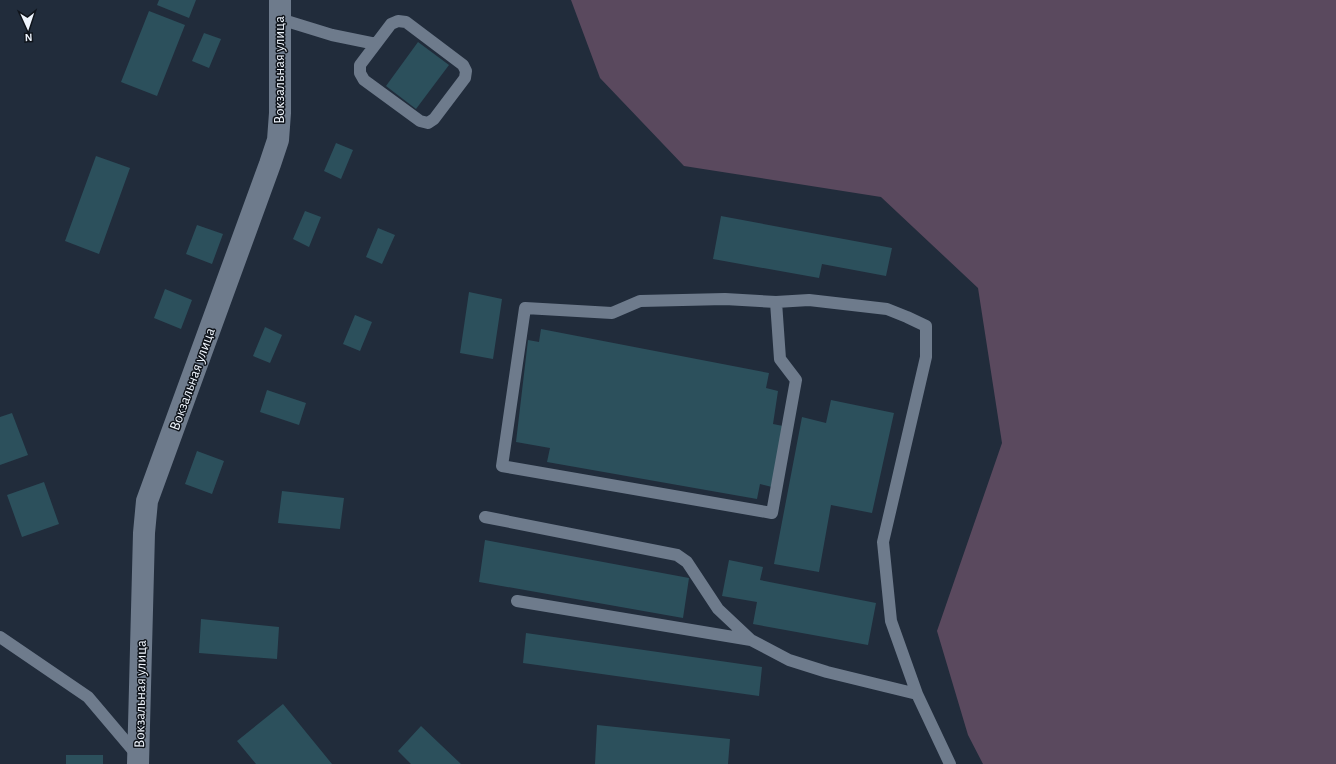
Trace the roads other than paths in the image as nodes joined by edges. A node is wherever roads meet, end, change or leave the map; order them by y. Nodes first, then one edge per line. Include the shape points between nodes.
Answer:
1 (280, 9) edge
2 (376, 44) junction
3 (776, 302) junction
4 (485, 517) dead end
5 (517, 601) dead end
6 (0, 637) edge
7 (751, 640) junction
8 (917, 694) junction
9 (141, 762) edge
10 (950, 764) edge

1 - 2 lane via 332,35
1 - 9 street, Вокзальная улица via 278,140 147,501 144,533
2 - 2 lane via 391,24 398,21 406,22 463,65 466,71 465,78 434,119 428,123 420,121 364,80 360,74 360,65
3 - 3 lane via 725,299 640,301 612,313 525,308 502,466 772,513 796,380 780,359
3 - 8 lane via 809,300 887,310 926,326 926,357 884,542 891,621
4 - 7 lane via 677,555 687,562 718,609
5 - 7 lane
6 - 9 lane via 88,697
7 - 8 lane via 789,660
8 - 10 lane

